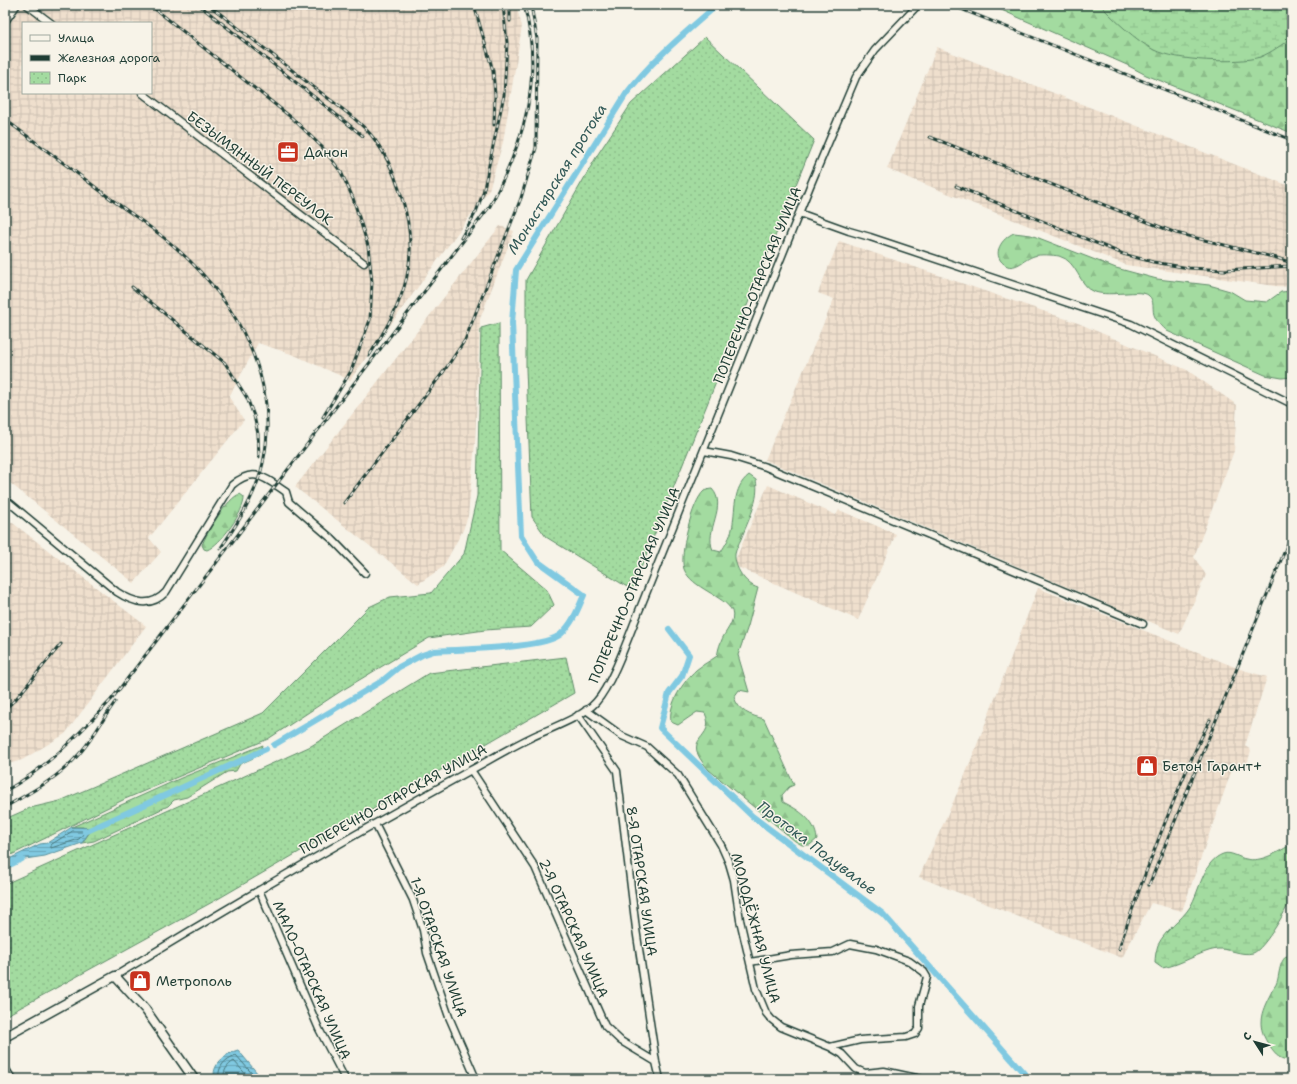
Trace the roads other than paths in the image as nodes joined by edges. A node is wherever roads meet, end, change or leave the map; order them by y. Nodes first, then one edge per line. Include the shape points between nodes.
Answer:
1 (16, 5) edge
2 (27, 5) edge
3 (918, 5) edge
4 (5, 19) edge
5 (50, 22) edge
6 (143, 94) edge
7 (799, 213) junction
8 (364, 263) dead end
9 (1292, 404) edge
10 (704, 451) junction
11 (5, 500) edge
12 (365, 573) dead end
13 (1143, 624) dead end
14 (586, 710) junction
15 (578, 715) junction
16 (471, 770) junction
17 (375, 824) junction
18 (259, 890) junction
19 (750, 962) junction
20 (115, 976) junction
21 (5, 1037) edge
22 (830, 1047) junction
23 (656, 1062) junction
24 (5, 1068) edge
25 (12, 1079) edge
26 (194, 1079) edge
27 (345, 1079) edge
28 (476, 1079) edge
29 (660, 1079) edge
30 (921, 1079) edge

1 - 4 main road
2 - 5 street
3 - 7 street, ПОПЕРЕЧНО-ОТАРСКАЯ УЛИЦА via 875,50 856,77
6 - 8 street, БЕЗЫМЯННЫЙ ПЕРЕУЛОК
7 - 9 street via 1131,324
7 - 10 street, ПОПЕРЕЧНО-ОТАРСКАЯ УЛИЦА
10 - 13 street via 766,467
10 - 14 street, ПОПЕРЕЧНО-ОТАРСКАЯ УЛИЦА via 603,693 596,703
11 - 12 street via 117,592 136,602 148,603 166,592 232,485 247,475 255,474 286,492 289,502
14 - 15 street, ПОПЕРЕЧНО-ОТАРСКАЯ УЛИЦА
14 - 19 street, МОЛОДЁЖНАЯ УЛИЦА via 622,736 647,747 678,775 721,845 729,863
15 - 16 street, ПОПЕРЕЧНО-ОТАРСКАЯ УЛИЦА
15 - 23 street, 8-Я ОТАРСКАЯ УЛИЦА via 617,771 636,929
16 - 17 street, ПОПЕРЕЧНО-ОТАРСКАЯ УЛИЦА
16 - 23 street, 2-Я ОТАРСКАЯ УЛИЦА via 535,867 605,1026 621,1041
17 - 18 street, ПОПЕРЕЧНО-ОТАРСКАЯ УЛИЦА
17 - 28 street, 1-Я ОТАРСКАЯ УЛИЦА via 412,900 449,1017
18 - 20 street, ПОПЕРЕЧНО-ОТАРСКАЯ УЛИЦА
18 - 27 street, МАЛО-ОТАРСКАЯ УЛИЦА via 319,1029
19 - 22 street, МОЛОДЁЖНАЯ УЛИЦА via 756,989 771,1019 781,1027
19 - 22 street via 833,952 850,944 876,948 909,961 924,972 926,977 920,1006 919,1028 915,1034 906,1037 860,1040
20 - 21 street, ПОПЕРЕЧНО-ОТАРСКАЯ УЛИЦА
20 - 26 street via 145,1009
22 - 30 street, МОЛОДЁЖНАЯ УЛИЦА via 842,1054 856,1069 865,1073 884,1071
23 - 29 street, 8-Я ОТАРСКАЯ УЛИЦА
24 - 25 street

